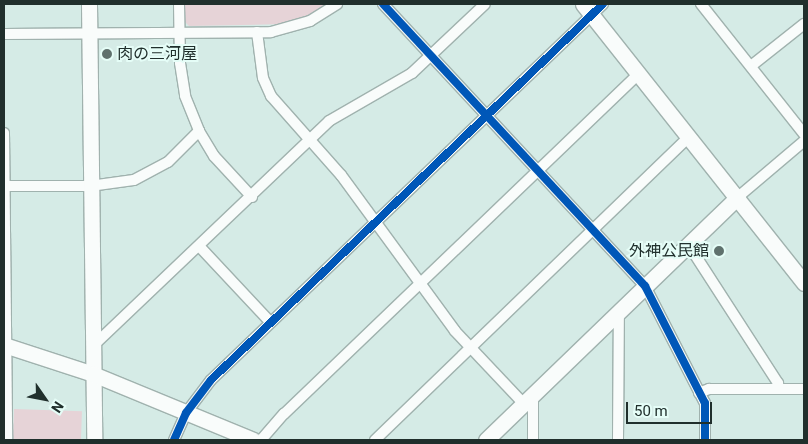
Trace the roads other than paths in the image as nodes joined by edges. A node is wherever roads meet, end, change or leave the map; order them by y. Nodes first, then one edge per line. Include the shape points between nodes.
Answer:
1 (89, 4) edge
2 (178, 4) edge
3 (337, 4) edge
4 (383, 4) edge
5 (485, 4) edge
6 (603, 4) edge
7 (701, 4) edge
8 (587, 9) edge
9 (804, 24) edge
10 (257, 32) junction
11 (89, 33) junction
12 (178, 33) junction
13 (4, 34) edge
14 (430, 56) junction
15 (751, 66) junction
16 (639, 74) junction
17 (485, 114) junction
18 (199, 131) junction
19 (4, 133) edge
20 (804, 134) edge
21 (689, 137) junction
22 (310, 140) junction
23 (804, 141) edge
24 (537, 171) junction
25 (4, 186) edge
26 (90, 186) junction
27 (252, 197) junction
28 (738, 197) junction
29 (375, 220) junction
30 (591, 230) junction
31 (688, 244) junction
32 (199, 246) junction
33 (804, 283) edge
34 (419, 285) junction
35 (645, 286) junction
36 (619, 311) junction
37 (270, 322) junction
38 (5, 345) edge
39 (93, 346) junction
40 (470, 347) junction
41 (93, 374) junction
42 (777, 389) junction
43 (804, 389) edge
44 (699, 393) junction
45 (528, 398) junction
46 (186, 413) junction
47 (7, 440) edge
48 (94, 440) edge
49 (174, 440) edge
50 (253, 440) edge
51 (261, 440) edge
52 (375, 440) edge
53 (486, 440) edge
54 (533, 440) edge
55 (618, 440) edge
56 (705, 440) edge

1 - 11 street
2 - 12 street
3 - 10 street via 323,15 292,28
4 - 14 street
5 - 14 street
6 - 8 street
7 - 15 street
8 - 16 street
8 - 17 street
9 - 15 street
10 - 12 street
10 - 22 street via 260,63 268,91
11 - 12 street
11 - 13 street
11 - 26 street
12 - 18 street via 185,96
14 - 17 street
14 - 22 street via 392,87 329,121
15 - 20 street
16 - 21 street
16 - 24 street
17 - 24 street
17 - 29 street
18 - 26 street via 168,162 146,175 123,183
18 - 27 street via 214,156
19 - 25 street
21 - 28 street
21 - 30 street
22 - 27 street
22 - 29 street
23 - 28 street
24 - 30 street
24 - 34 street
25 - 26 street
25 - 38 street
26 - 39 street
27 - 32 street
28 - 31 street
28 - 33 street
29 - 34 street
29 - 37 street
30 - 35 street
30 - 40 street
31 - 35 street
31 - 42 street via 778,383
32 - 37 street
32 - 39 street
34 - 40 street
34 - 51 street
35 - 36 street
35 - 44 street
36 - 45 street
36 - 55 street
37 - 46 street via 211,380
38 - 41 street
38 - 47 street
39 - 41 street
40 - 45 street
40 - 52 street
41 - 46 street
41 - 48 street
42 - 43 street
42 - 44 street via 709,389
44 - 56 street via 705,403
45 - 53 street
45 - 54 street
46 - 49 street
46 - 50 street

